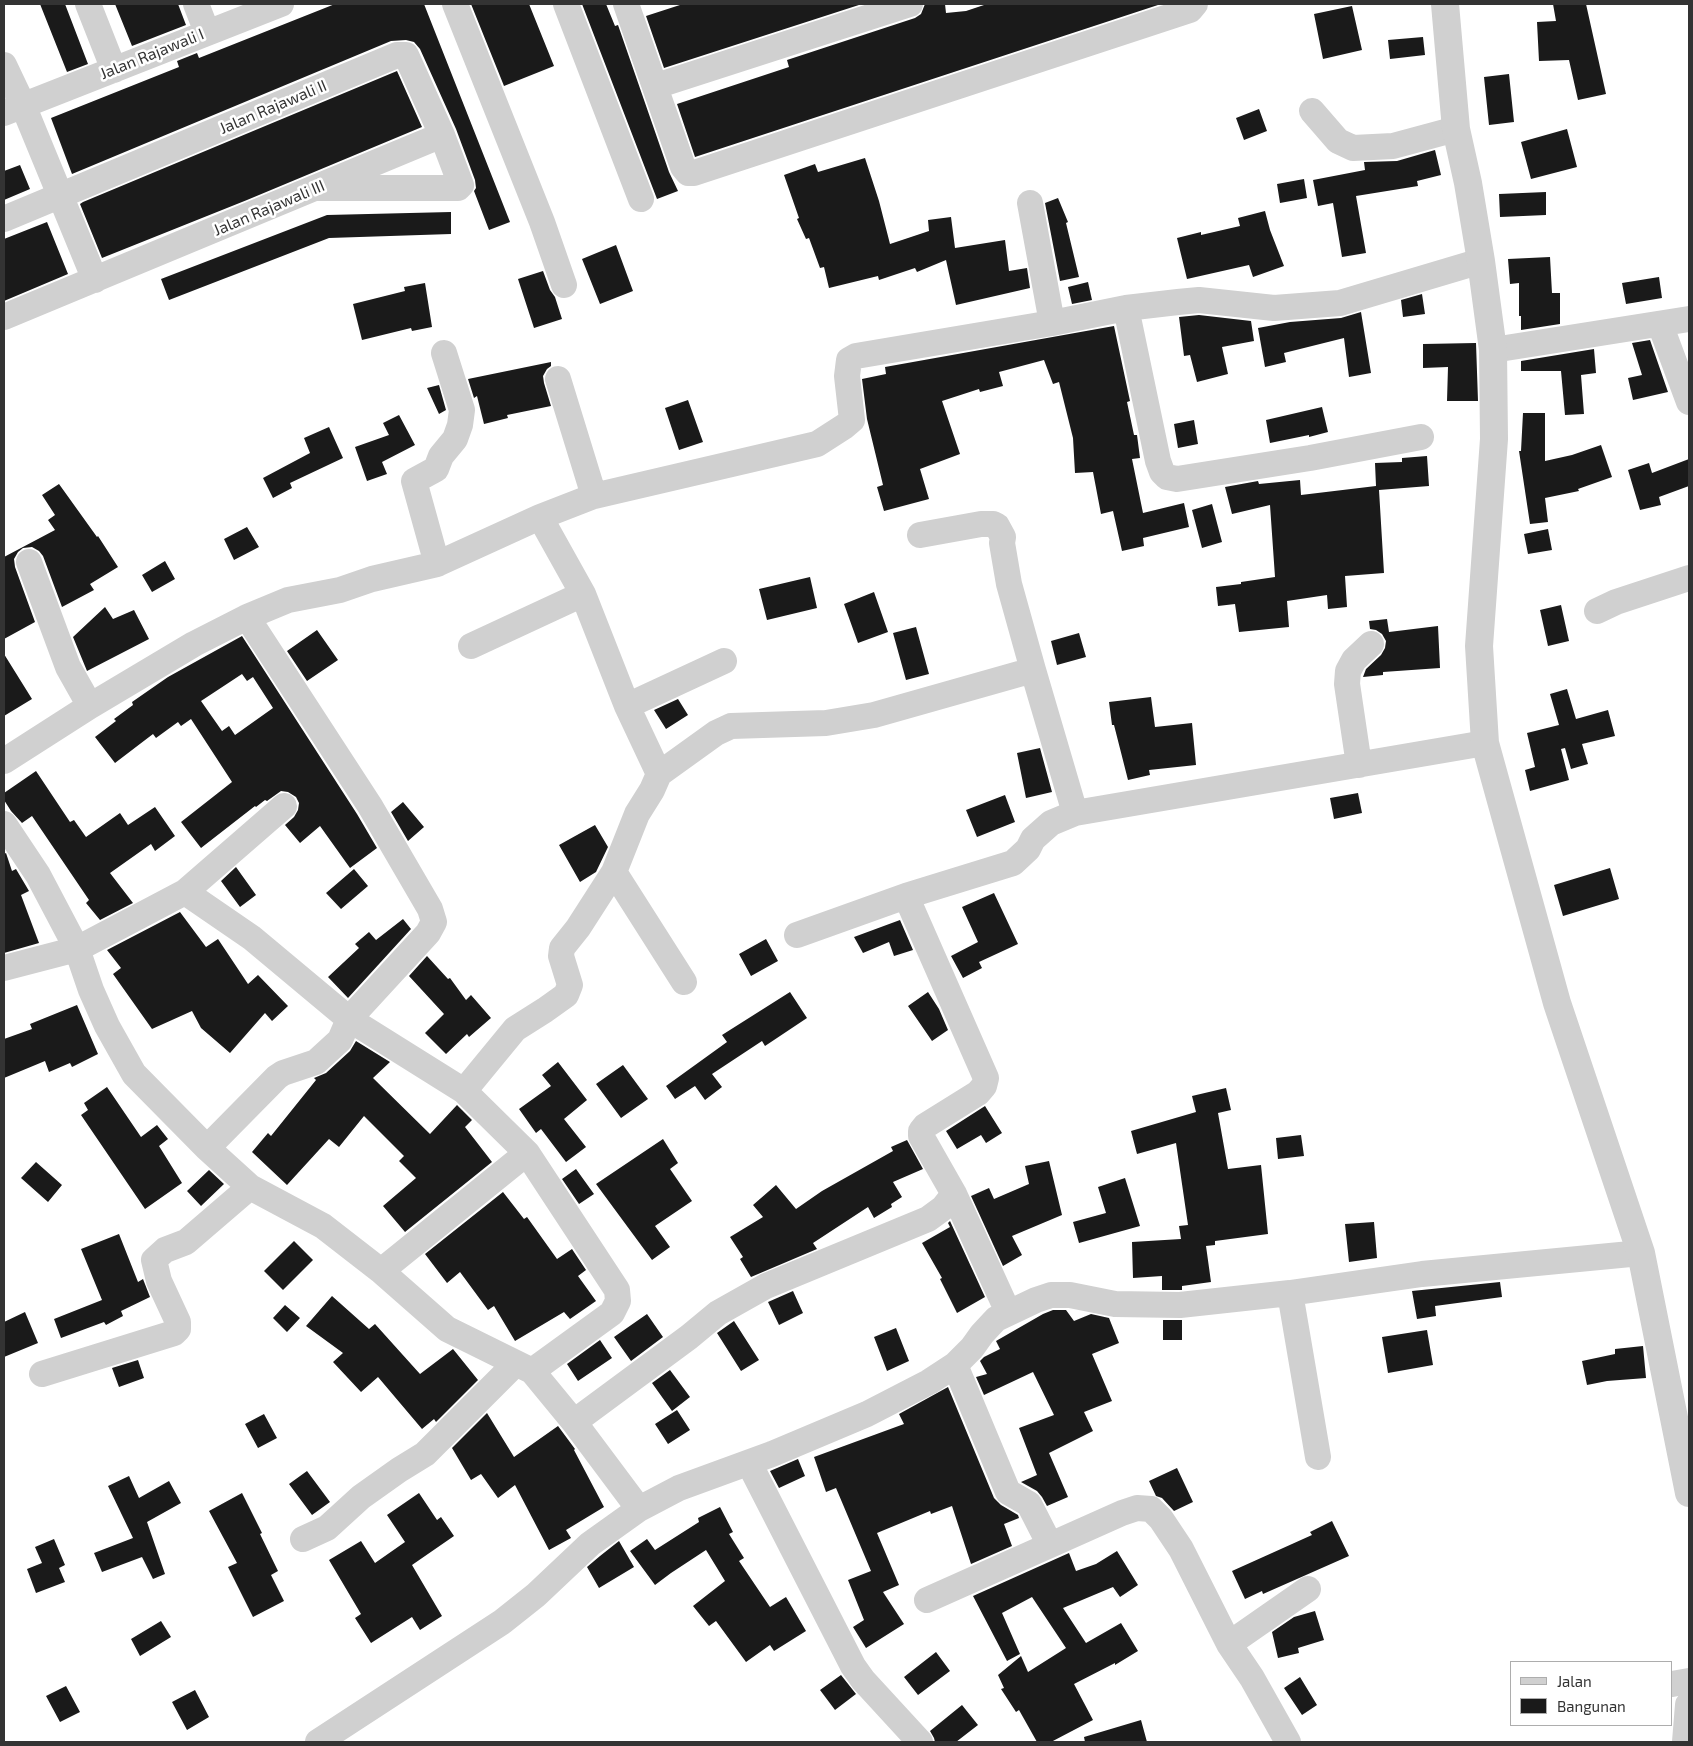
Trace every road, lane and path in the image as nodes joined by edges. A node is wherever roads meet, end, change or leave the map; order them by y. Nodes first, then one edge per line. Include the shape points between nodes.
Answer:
1 (88, 4) edge
2 (196, 4) edge
3 (281, 4) edge
4 (455, 4) edge
5 (566, 4) edge
6 (626, 4) edge
7 (910, 4) edge
8 (1195, 4) edge
9 (1445, 4) edge
10 (207, 32) junction
11 (4, 65) edge
12 (114, 70) junction
13 (656, 86) junction
14 (13, 109) edge
15 (1312, 112) dead end
16 (1456, 129) junction
17 (442, 136) junction
18 (318, 188) junction
19 (60, 196) junction
20 (641, 199) dead end
21 (1030, 203) dead end
22 (4, 219) edge
23 (1481, 261) junction
24 (95, 280) junction
25 (564, 285) dead end
26 (1126, 308) junction
27 (4, 317) edge
28 (1689, 319) edge
29 (1052, 323) junction
30 (1660, 324) junction
31 (1493, 350) junction
32 (444, 353) dead end
33 (558, 380) dead end
34 (1689, 402) edge
35 (1421, 437) dead end
36 (594, 496) junction
37 (540, 517) junction
38 (920, 535) dead end
39 (29, 562) dead end
40 (437, 564) junction
41 (1689, 578) edge
42 (583, 594) junction
43 (1597, 611) dead end
44 (247, 617) junction
45 (1371, 644) dead end
46 (471, 646) dead end
47 (724, 661) dead end
48 (1032, 670) junction
49 (90, 706) junction
50 (626, 706) junction
51 (1485, 744) junction
52 (4, 762) edge
53 (1359, 765) junction
54 (659, 774) junction
55 (284, 806) dead end
56 (1075, 813) junction
57 (4, 824) edge
58 (614, 872) junction
59 (186, 892) junction
60 (906, 896) junction
61 (797, 935) dead end
62 (77, 949) junction
63 (4, 968) edge
64 (684, 982) dead end
65 (349, 1020) junction
66 (464, 1091) junction
67 (207, 1148) junction
68 (527, 1153) junction
69 (250, 1187) junction
70 (954, 1194) junction
71 (1640, 1253) junction
72 (382, 1271) junction
73 (1290, 1293) junction
74 (1008, 1312) junction
75 (955, 1365) junction
76 (523, 1367) junction
77 (42, 1374) dead end
78 (574, 1422) junction
79 (1318, 1456) dead end
80 (748, 1463) junction
81 (1689, 1493) edge
82 (639, 1509) junction
83 (303, 1539) dead end
84 (1050, 1546) junction
85 (1308, 1589) dead end
86 (927, 1600) dead end
87 (1229, 1644) junction
88 (1689, 1681) edge
89 (1673, 1684) edge
90 (1689, 1705) edge
91 (1282, 1740) edge
92 (318, 1742) edge
93 (920, 1742) edge
94 (1687, 1742) edge

1 - 12 street
2 - 10 street
3 - 10 street, Jalan Rajawali I
4 - 25 street
5 - 20 street
6 - 13 street
7 - 13 street
8 - 13 street via 1190,10 694,173 683,167
9 - 16 street
10 - 12 street, Jalan Rajawali I
11 - 14 street
12 - 14 street, Jalan Rajawali I
14 - 19 street
15 - 16 street via 1338,142 1353,148 1393,146
16 - 23 street
17 - 18 street, Jalan Rajawali III
17 - 18 street via 462,185 458,188
17 - 19 street, Jalan Rajawali II via 406,55 397,55
18 - 24 street, Jalan Rajawali III
19 - 22 street
19 - 24 street
21 - 29 street
23 - 26 street via 1340,303 1274,308 1200,300
23 - 31 street
24 - 27 street, Jalan Rajawali III
26 - 29 street
26 - 35 street via 1158,461 1166,477 1177,479
28 - 30 street
29 - 36 street via 856,356 849,360 847,376 852,420 817,444
30 - 31 street
30 - 34 street
31 - 51 street via 1494,439 1479,646
32 - 40 street via 462,410 460,425 436,469 414,481
33 - 36 street
36 - 37 street
37 - 40 street
37 - 42 street
38 - 48 street via 981,524 997,526 1002,537 1008,584
39 - 49 street via 68,667
40 - 44 street via 288,600
41 - 43 street
42 - 46 street
42 - 50 street
44 - 49 street via 194,644
44 - 65 street via 370,806 434,922 428,933
45 - 53 street via 1354,660 1348,671 1347,684
47 - 50 street
48 - 54 street via 874,715 826,723 731,726
48 - 56 street
49 - 52 street
50 - 54 street
51 - 53 street
51 - 71 street via 1557,1003
53 - 56 street
54 - 58 street via 637,814
55 - 59 street
56 - 60 street via 1051,823 1013,863
57 - 62 street via 38,875
58 - 64 street
58 - 66 street via 562,948 561,956 570,985 566,995 515,1029
59 - 62 street
59 - 65 street via 252,938
60 - 61 street
60 - 70 street via 986,1078 978,1093 921,1131
62 - 63 street
62 - 67 street via 106,1026 134,1074
65 - 66 street
65 - 67 street via 340,1040 316,1062 283,1073
66 - 68 street
67 - 69 street
68 - 72 street
68 - 76 street via 618,1290 618,1301 612,1313
69 - 72 street via 323,1226
69 - 77 street via 186,1242 165,1250 154,1260 159,1281 178,1322 174,1333
70 - 74 street
70 - 78 street via 928,1219 766,1286 718,1313
71 - 73 street via 1422,1274
71 - 81 street
72 - 76 street via 447,1329
73 - 74 street via 1180,1306 1115,1304 1070,1295 1051,1295
73 - 79 street
74 - 75 street via 996,1319
75 - 80 street via 867,1414
75 - 84 street via 1008,1492 1029,1504
76 - 78 street
76 - 83 street via 426,1454 361,1497 327,1528
78 - 82 street
80 - 82 street via 679,1488
80 - 93 street via 853,1666
82 - 92 street via 590,1544 502,1622
84 - 86 street
84 - 87 street via 1131,1510 1150,1509 1161,1519 1181,1549
85 - 87 street
87 - 91 street via 1252,1678
88 - 89 street
90 - 94 street

